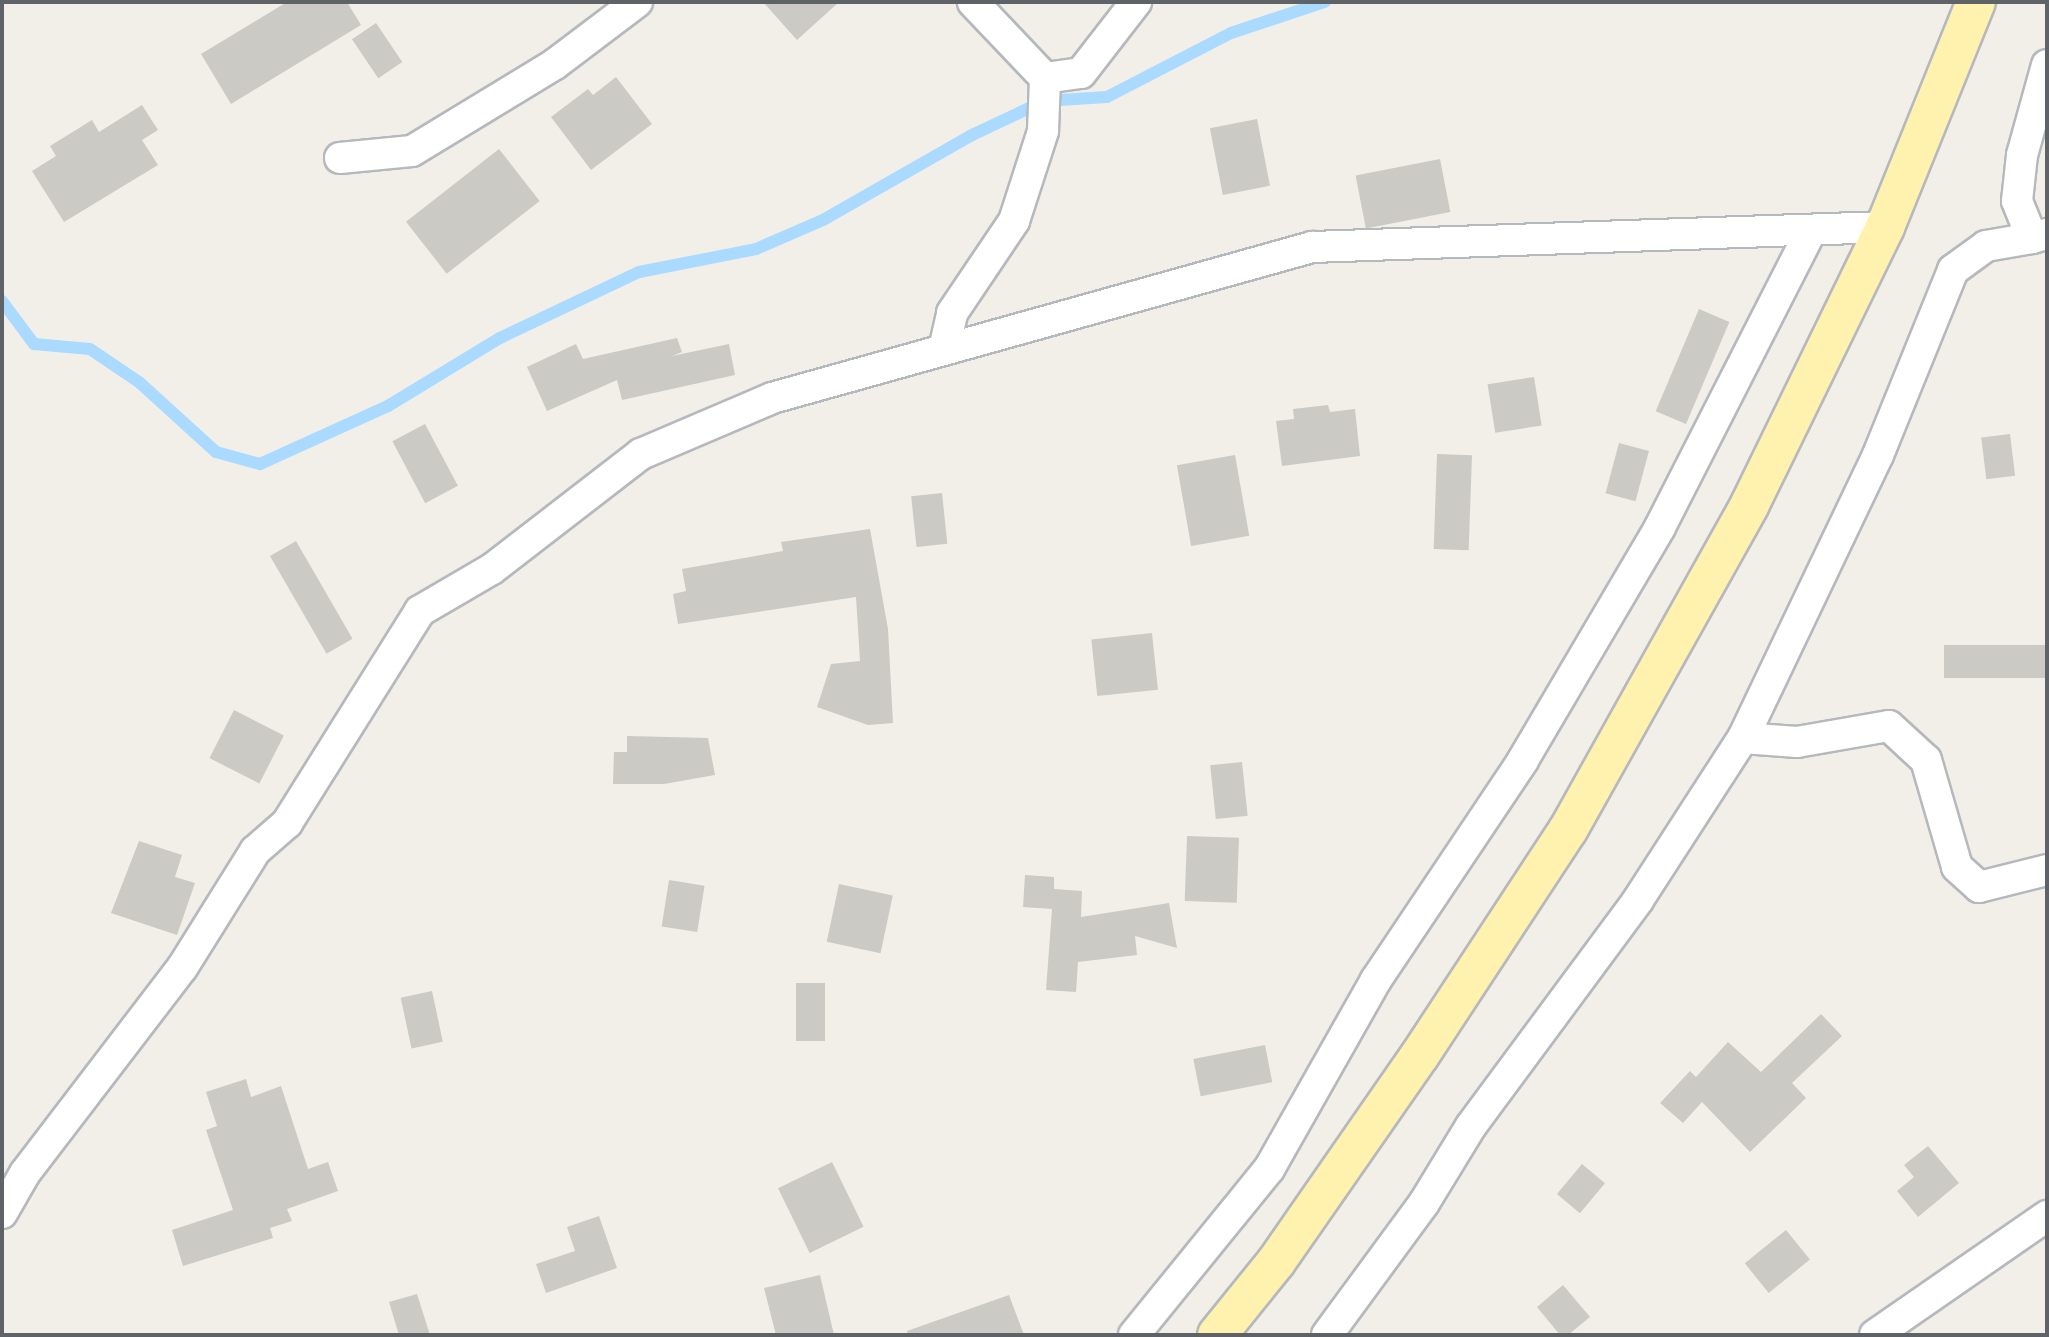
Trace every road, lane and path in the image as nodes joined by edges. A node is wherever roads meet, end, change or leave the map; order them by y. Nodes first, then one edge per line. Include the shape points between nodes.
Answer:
1 (637, 2) edge
2 (973, 2) edge
3 (1136, 2) edge
4 (1976, 2) edge
5 (2047, 65) edge
6 (1045, 78) junction
7 (340, 158) dead end
8 (1885, 227) junction
9 (1810, 232) junction
10 (2039, 236) edge
11 (944, 349) junction
12 (1743, 738) junction
13 (2047, 870) edge
14 (2, 1213) edge
15 (2047, 1216) edge
16 (1134, 1335) edge
17 (1217, 1335) edge
18 (1327, 1335) edge
19 (1875, 1335) edge

1 - 7 street via 555,64 412,151
2 - 6 street
3 - 6 street via 1081,73
4 - 8 main road
5 - 10 street via 2022,155 2017,201
6 - 11 street via 1043,131 1014,221 952,313
8 - 9 street
8 - 17 main road via 1750,504 1568,830 1405,1077 1276,1262
9 - 11 street via 1312,247
9 - 16 street via 1660,527 1523,760 1376,980 1269,1169
10 - 12 street via 1986,246 1953,270 1878,455
11 - 14 street via 772,398 641,454 492,569 420,611 287,823 255,851 182,968 25,1173
12 - 13 street via 1797,742 1889,726 1926,760 1957,867 1979,887
12 - 18 street via 1638,900 1471,1126 1424,1203
15 - 19 street

